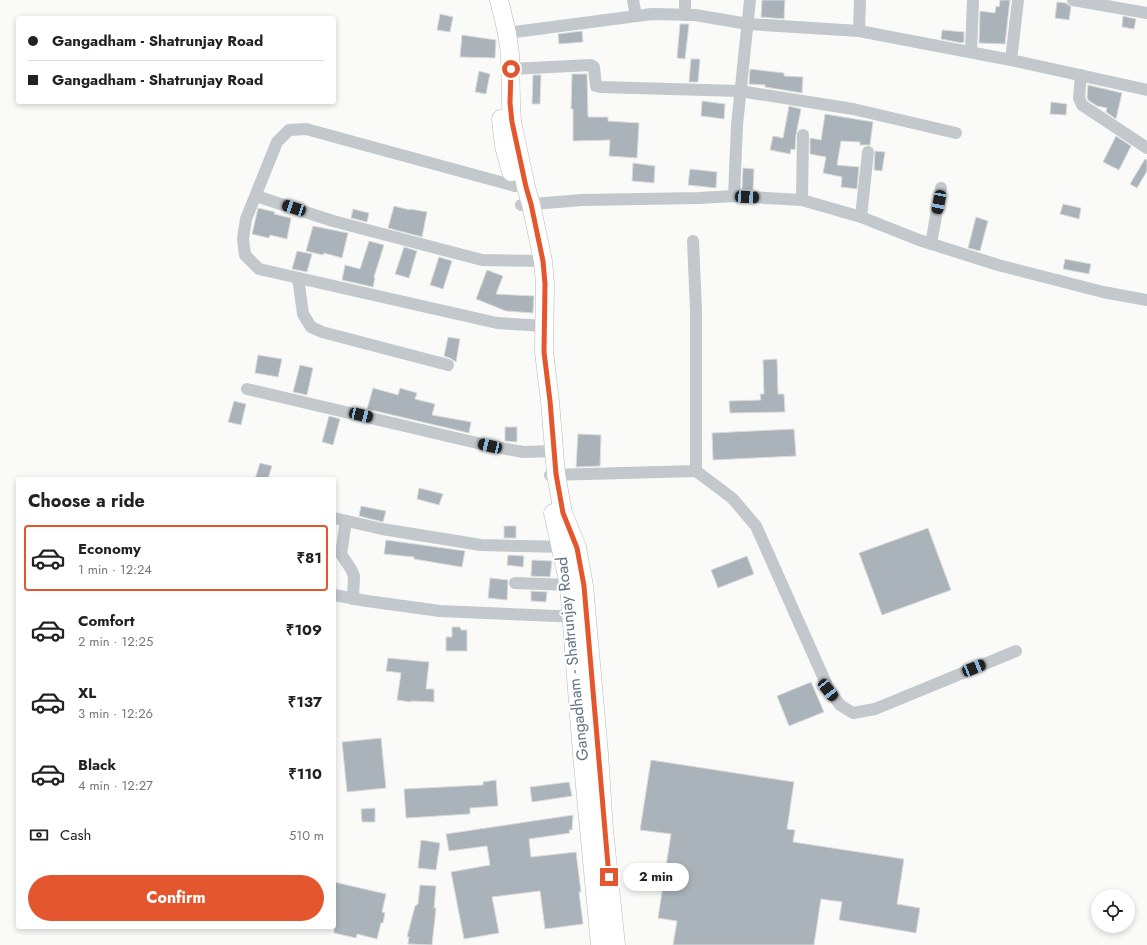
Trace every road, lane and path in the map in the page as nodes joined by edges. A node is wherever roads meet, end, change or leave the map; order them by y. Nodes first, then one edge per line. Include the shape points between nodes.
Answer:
1 (498, 0) edge
2 (632, 0) edge
3 (685, 0) edge
4 (750, 0) edge
5 (860, 0) edge
6 (973, 0) edge
7 (1018, 0) edge
8 (1073, 0) edge
9 (1147, 13) edge
10 (685, 15) junction
11 (636, 16) junction
12 (748, 24) junction
13 (502, 28) junction
14 (859, 32) junction
15 (971, 51) junction
16 (1011, 60) junction
17 (506, 68) junction
18 (1081, 75) junction
19 (1147, 90) edge
20 (740, 91) junction
21 (956, 133) dead end
22 (803, 135) dead end
23 (1147, 148) edge
24 (868, 152) dead end
25 (515, 186) junction
26 (941, 188) dead end
27 (256, 196) junction
28 (734, 196) junction
29 (802, 200) junction
30 (526, 205) junction
31 (861, 217) junction
32 (693, 241) dead end
33 (931, 244) junction
34 (540, 261) junction
35 (298, 278) junction
36 (1147, 300) edge
37 (542, 326) junction
38 (448, 365) dead end
39 (247, 389) dead end
40 (550, 452) junction
41 (696, 471) junction
42 (552, 475) junction
43 (336, 518) edge
44 (346, 521) junction
45 (569, 547) junction
46 (515, 583) dead end
47 (568, 585) junction
48 (336, 595) edge
49 (353, 599) junction
50 (579, 618) junction
51 (1016, 651) dead end
52 (590, 754) junction
53 (600, 945) edge
54 (616, 945) edge

1 - 13 main road, Gangadham - Shatrunjay Road
2 - 11 street
3 - 10 street
4 - 12 street
5 - 14 street
6 - 15 street
7 - 16 street
8 - 9 street
10 - 11 street
10 - 12 street
11 - 13 street
12 - 14 street
12 - 20 street
13 - 17 main road, Gangadham - Shatrunjay Road via 510,54
14 - 15 street
15 - 16 street
16 - 18 street
17 - 20 street via 592,65 596,86 600,87
17 - 25 main road, Gangadham - Shatrunjay Road via 499,102 504,146
17 - 30 main road, Gangadham - Shatrunjay Road via 512,122 526,187
18 - 19 street
18 - 23 street via 1079,98 1082,105
20 - 21 street via 853,109
20 - 28 street
22 - 29 street
24 - 31 street
25 - 27 street via 306,130 288,130 277,142
25 - 30 main road, Gangadham - Shatrunjay Road
26 - 33 street
27 - 34 street via 333,221 482,260
27 - 35 street via 246,219 243,239 245,255 259,269
28 - 29 street
28 - 30 street via 582,200
29 - 31 street
30 - 34 main road, Gangadham - Shatrunjay Road
31 - 33 street
32 - 41 street via 696,310
33 - 36 street via 998,265 1103,292
34 - 37 main road, Gangadham - Shatrunjay Road
35 - 37 street via 491,321
35 - 38 street via 303,314 311,326 322,332
37 - 40 main road, Gangadham - Shatrunjay Road via 550,401
39 - 40 street via 490,446 523,452
40 - 42 main road, Gangadham - Shatrunjay Road
41 - 42 street
41 - 51 street via 732,498 756,526 828,690 840,705 853,712 875,708
42 - 45 main road, Gangadham - Shatrunjay Road
43 - 44 street
44 - 45 street via 481,545
44 - 49 street via 341,554 354,576
45 - 47 main road, Gangadham - Shatrunjay Road
45 - 50 main road, Gangadham - Shatrunjay Road via 584,586
46 - 47 street
47 - 50 main road, Gangadham - Shatrunjay Road
48 - 49 street
49 - 50 street via 440,611
50 - 52 main road, Gangadham - Shatrunjay Road
52 - 53 main road, Gangadham - Shatrunjay Road
52 - 54 main road, Gangadham - Shatrunjay Road via 604,830

